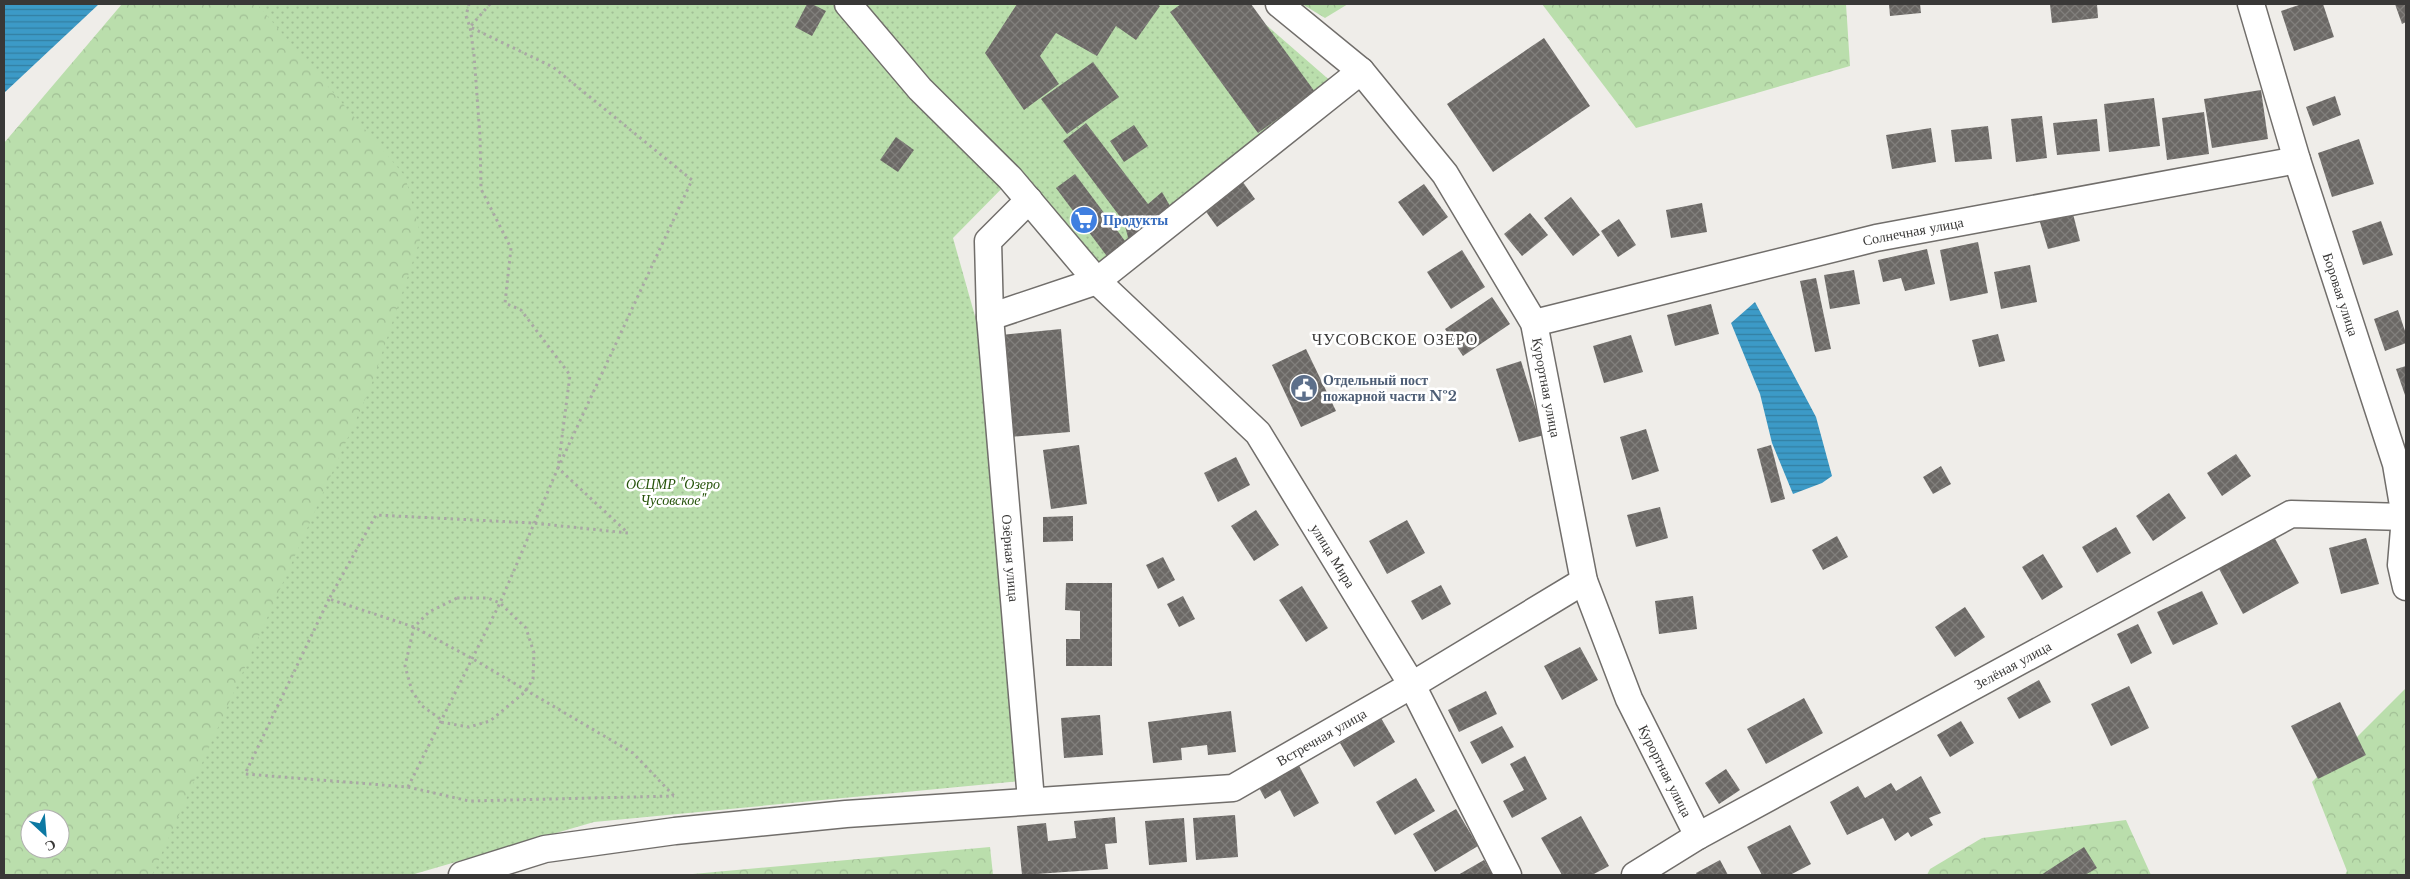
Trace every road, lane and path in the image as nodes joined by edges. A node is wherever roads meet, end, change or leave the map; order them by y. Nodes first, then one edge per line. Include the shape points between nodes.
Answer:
1 (469, 4) edge
2 (490, 4) edge
3 (848, 4) edge
4 (1279, 4) edge
5 (2251, 4) edge
6 (470, 27) junction
7 (1361, 71) junction
8 (2297, 160) junction
9 (1029, 200) junction
10 (1097, 281) junction
11 (990, 317) junction
12 (1534, 323) junction
13 (558, 468) junction
14 (2405, 517) edge
15 (533, 523) junction
16 (1584, 581) junction
17 (2406, 587) edge
18 (329, 599) junction
19 (500, 603) junction
20 (414, 627) junction
21 (473, 659) junction
22 (1412, 685) junction
23 (525, 692) junction
24 (440, 722) junction
25 (408, 788) junction
26 (1031, 800) junction
27 (1698, 836) junction
28 (1650, 871) edge
29 (462, 875) edge
30 (1508, 875) edge

1 - 6 path via 466,16
2 - 6 path
3 - 9 street, улица Мира via 920,89
4 - 7 street, Курортная улица
5 - 8 street, Боровая улица
6 - 13 path via 480,136 481,189 511,248 505,303 521,310 570,375
6 - 13 path via 553,67 692,180
7 - 10 street
7 - 12 street, Курортная улица via 1446,174
8 - 12 street, Солнечная улица via 1876,238
8 - 14 street, Боровая улица via 2396,464
9 - 10 street, улица Мира
9 - 11 street, Озёрная улица via 988,241
10 - 11 street
10 - 22 street, улица Мира via 1258,433
11 - 26 street, Озёрная улица
12 - 16 street, Курортная улица
13 - 15 path
13 - 15 path via 628,533
14 - 17 street, Боровая улица via 2401,565
14 - 27 street, Зелёная улица via 2291,514
15 - 18 path via 376,515
15 - 19 path
16 - 22 street, Встречная улица
16 - 27 street, Курортная улица via 1629,699
18 - 20 path
18 - 25 path via 245,774
19 - 20 path via 488,598 457,598 429,612
19 - 21 path
19 - 23 path via 526,628 534,653 533,679
20 - 21 path
20 - 24 path via 405,666 412,691 422,706
21 - 23 path
21 - 24 path
22 - 26 street, Встречная улица via 1233,788
22 - 30 street, улица Мира
23 - 24 path via 490,721 469,727
23 - 25 path via 633,753 674,796 469,800
24 - 25 path
26 - 29 street, Встречная улица via 675,831 545,849
27 - 28 street, Зелёная улица

